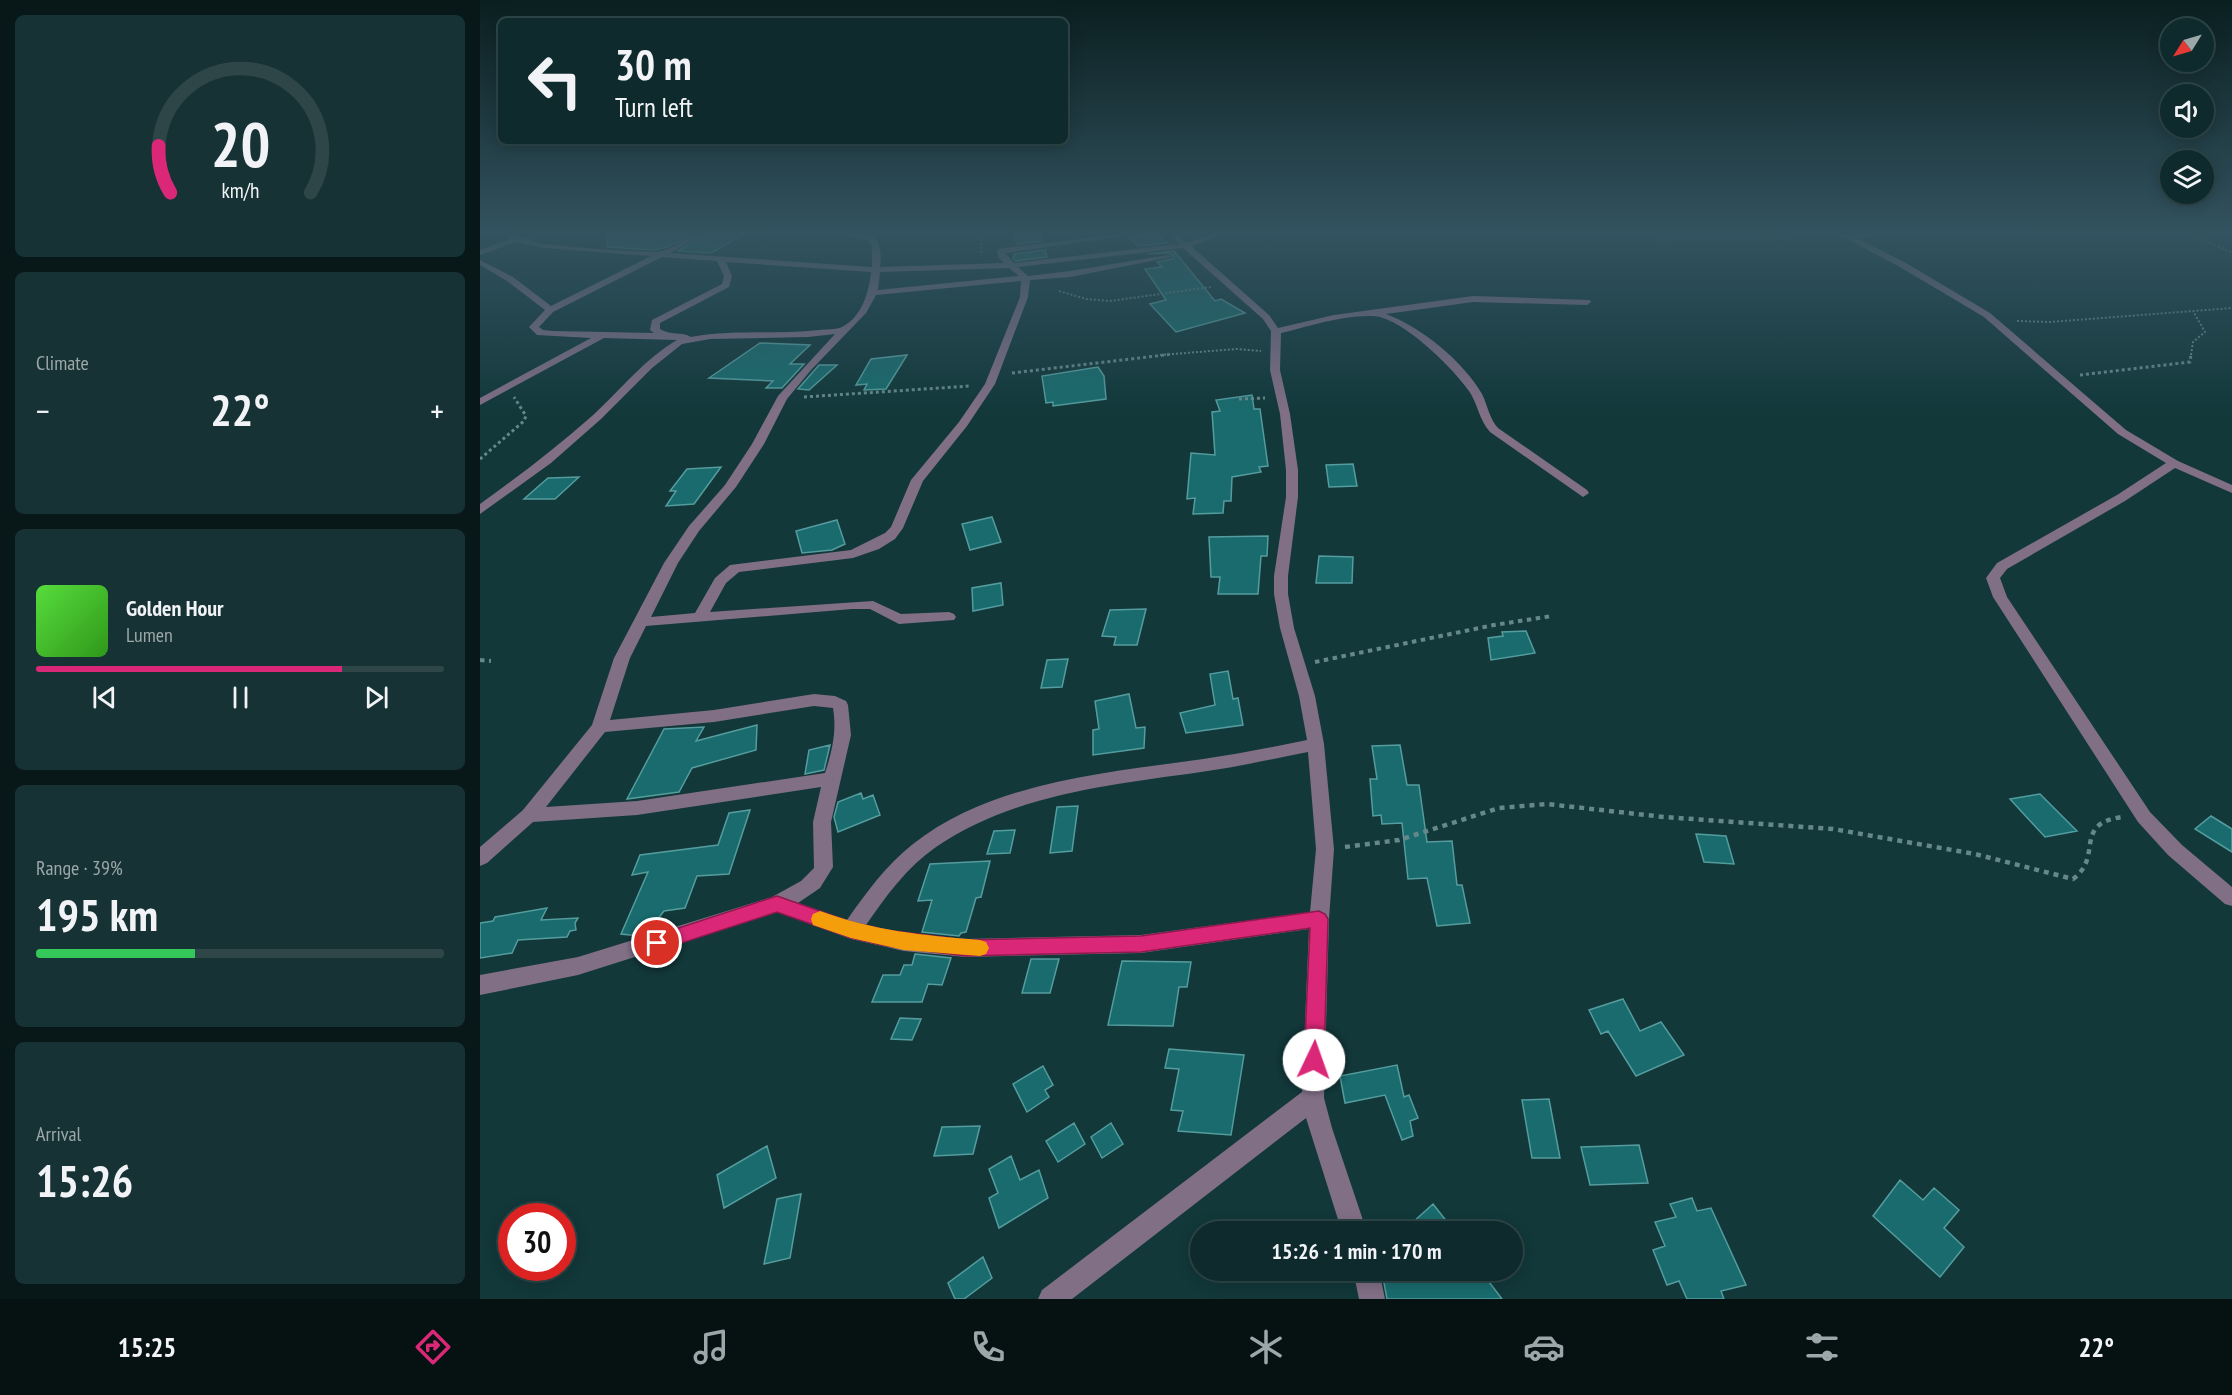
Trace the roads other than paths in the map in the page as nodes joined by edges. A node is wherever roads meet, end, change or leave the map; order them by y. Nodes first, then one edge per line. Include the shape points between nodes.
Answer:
1 (873, 293) edge
2 (529, 294) edge
3 (582, 294) edge
4 (708, 294) edge
5 (1024, 294) edge
6 (1238, 294) edge
7 (1949, 294) edge
8 (1587, 302) dead end
9 (550, 310) junction
10 (1373, 312) junction
11 (840, 323) junction
12 (1276, 331) junction
13 (601, 336) junction
14 (664, 336) junction
15 (696, 337) junction
16 (480, 402) edge
17 (2174, 463) junction
18 (2232, 489) edge
19 (1583, 493) dead end
20 (480, 510) edge
21 (700, 617) junction
22 (949, 617) dead end
23 (640, 622) junction
24 (600, 727) junction
25 (1316, 744) junction
26 (832, 779) junction
27 (529, 815) junction
28 (480, 858) edge
29 (2232, 898) edge
30 (777, 904) junction
31 (1319, 919) junction
32 (851, 930) junction
33 (480, 985) edge
34 (1313, 1098) junction
35 (1351, 1221) edge
36 (1368, 1281) edge
37 (1051, 1299) edge
38 (1372, 1299) edge

1 - 11 street via 863,310
2 - 9 street
3 - 9 street
4 - 14 street via 655,322 655,330
5 - 21 street via 992,379 963,424 917,480 890,536 853,554 735,568 720,581
6 - 12 street
7 - 17 street via 1987,315 2036,354 2058,379 2122,432
8 - 10 street via 1473,299
9 - 13 street via 539,319 535,331
10 - 12 street
10 - 19 street via 1396,320 1425,338 1469,384 1486,422 1494,430
11 - 15 street via 787,335
11 - 23 street via 782,398 730,487 676,554
12 - 25 street via 1275,370 1290,447 1292,497 1281,594
13 - 14 street
13 - 16 street
14 - 15 street
15 - 20 street via 665,351 547,461
17 - 18 street
17 - 29 street via 2002,566 1994,578 2000,597 2144,817 2175,850
21 - 22 street via 873,605 899,619
21 - 23 street
23 - 24 street via 621,658
24 - 26 street via 829,700 840,705 843,716
24 - 27 street
25 - 31 street via 1325,849
25 - 32 street via 1083,783 1030,796 930,841 880,888
26 - 27 street via 637,808
26 - 30 street via 824,800 822,873 804,890
27 - 28 street
30 - 32 street
30 - 33 street via 578,966
31 - 32 street via 1183,940 1099,946 966,948 904,942
31 - 34 street
34 - 35 street
34 - 37 street
36 - 38 street

